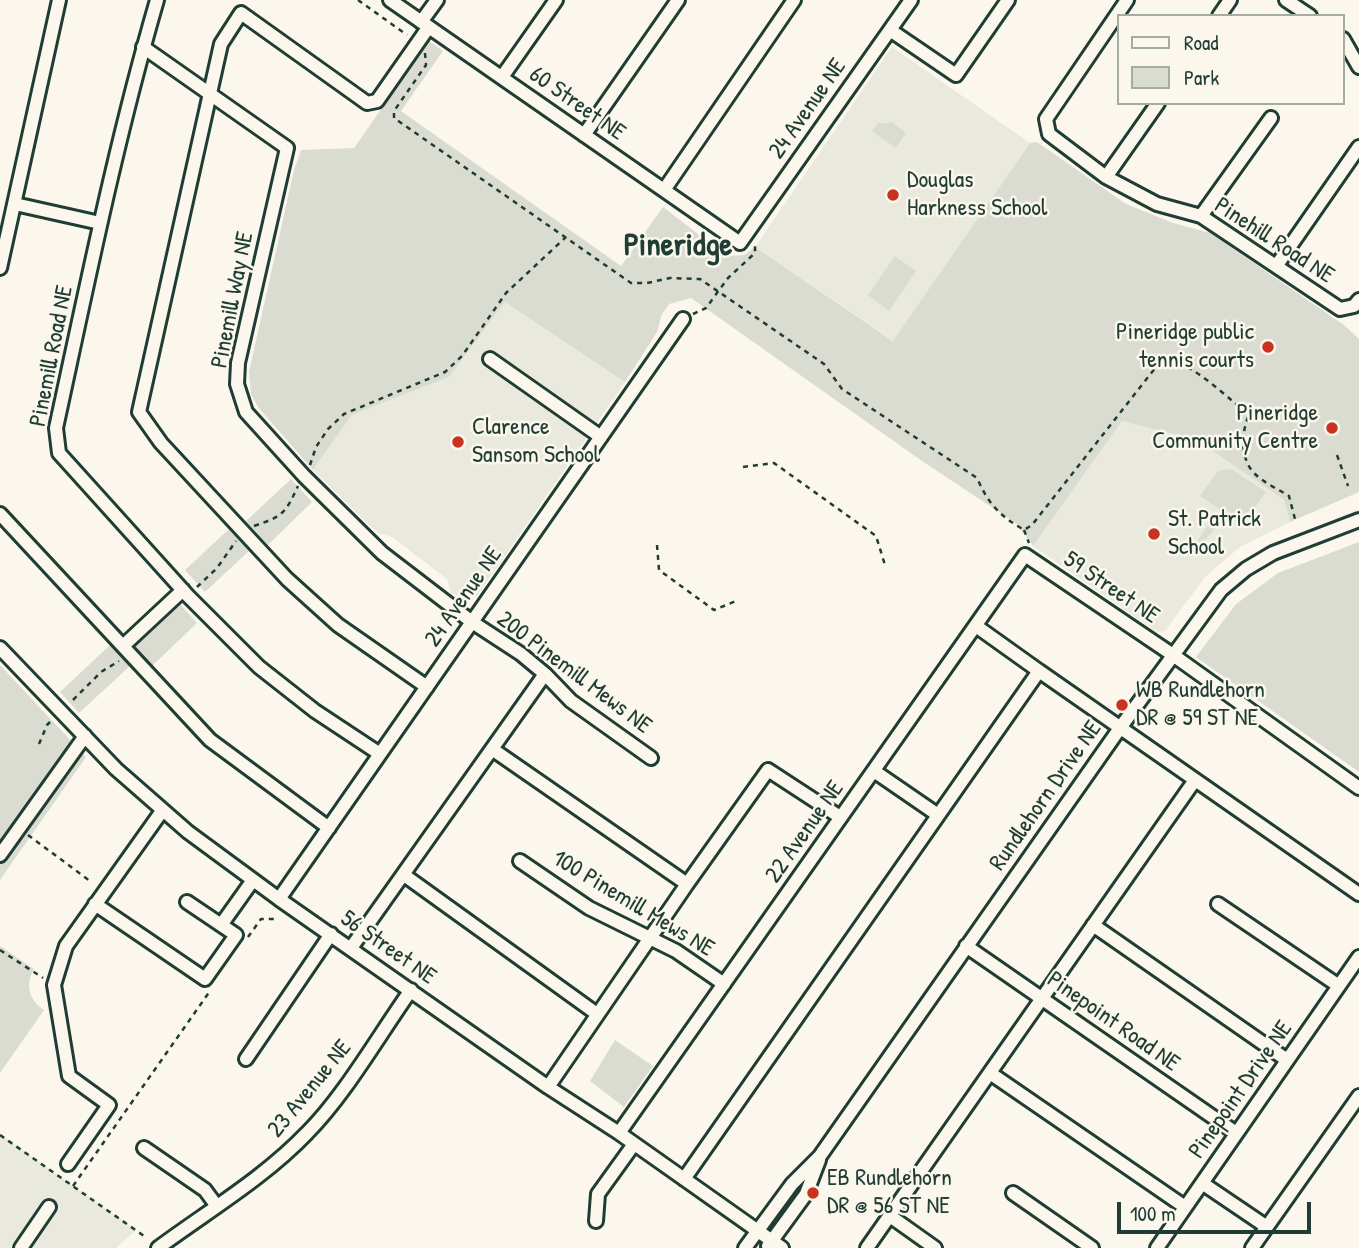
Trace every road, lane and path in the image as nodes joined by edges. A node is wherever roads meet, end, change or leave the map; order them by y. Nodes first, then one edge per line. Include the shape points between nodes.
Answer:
1 (59, 0) edge
2 (157, 0) edge
3 (358, 0) edge
4 (390, 0) edge
5 (437, 0) edge
6 (556, 0) edge
7 (678, 0) edge
8 (794, 0) edge
9 (1008, 0) edge
10 (1127, 0) edge
11 (1286, 0) edge
12 (903, 3) edge
13 (1307, 14) edge
14 (425, 25) junction
15 (890, 30) junction
16 (1345, 42) edge
17 (418, 43) junction
18 (143, 47) junction
19 (1359, 67) edge
20 (502, 77) junction
21 (211, 94) junction
22 (1157, 105) edge
23 (1271, 118) dead end
24 (583, 135) junction
25 (1359, 147) edge
26 (1106, 177) junction
27 (664, 190) junction
28 (15, 204) junction
29 (1201, 216) junction
30 (100, 223) junction
31 (566, 237) junction
32 (743, 239) junction
33 (1277, 265) junction
34 (0, 268) edge
35 (719, 290) junction
36 (1359, 300) edge
37 (683, 319) joint
38 (490, 359) dead end
39 (601, 437) junction
40 (1337, 455) dead end
41 (309, 467) dead end
42 (743, 467) dead end
43 (1348, 486) dead end
44 (0, 514) edge
45 (1359, 520) edge
46 (1296, 523) dead end
47 (657, 545) dead end
48 (1026, 555) joint
49 (886, 565) dead end
50 (183, 590) junction
51 (736, 601) dead end
52 (472, 622) junction
53 (976, 626) junction
54 (123, 646) junction
55 (0, 648) edge
56 (1173, 655) junction
57 (1039, 671) junction
58 (545, 674) junction
59 (427, 687) junction
60 (50, 722) dead end
61 (1120, 728) junction
62 (85, 736) junction
63 (40, 744) dead end
64 (492, 749) junction
65 (380, 754) junction
66 (651, 758) dead end
67 (874, 771) junction
68 (1195, 780) junction
69 (1359, 788) edge
70 (162, 811) junction
71 (938, 815) junction
72 (840, 817) junction
73 (328, 828) junction
74 (28, 835) dead end
75 (2, 848) edge
76 (520, 860) dead end
77 (404, 875) junction
78 (253, 880) junction
79 (90, 881) dead end
80 (687, 884) junction
81 (1359, 894) edge
82 (279, 899) junction
83 (187, 902) dead end
84 (95, 904) junction
85 (1218, 904) dead end
86 (276, 919) dead end
87 (221, 925) junction
88 (1093, 925) junction
89 (331, 934) junction
90 (649, 939) junction
91 (245, 941) dead end
92 (966, 946) junction
93 (351, 948) junction
94 (0, 950) edge
95 (1359, 957) edge
96 (724, 984) junction
97 (54, 985) junction
98 (214, 985) dead end
99 (1339, 986) junction
100 (411, 990) junction
101 (1042, 998) junction
102 (597, 1014) junction
103 (246, 1059) dead end
104 (1287, 1060) junction
105 (990, 1073) junction
106 (548, 1087) junction
107 (1359, 1096) edge
108 (619, 1133) junction
109 (1236, 1133) junction
110 (0, 1135) edge
111 (634, 1144) junction
112 (145, 1148) dead end
113 (820, 1156) junction
114 (68, 1164) dead end
115 (684, 1179) junction
116 (1202, 1183) junction
117 (73, 1186) junction
118 (1013, 1193) dead end
119 (216, 1205) junction
120 (1185, 1207) junction
121 (49, 1208) dead end
122 (890, 1216) junction
123 (596, 1221) dead end
124 (1267, 1227) junction
125 (758, 1232) junction
126 (144, 1236) dead end
127 (773, 1246) edge
128 (21, 1248) edge
129 (158, 1248) edge
130 (745, 1248) edge
131 (867, 1248) edge
132 (935, 1248) edge
133 (1092, 1248) edge
134 (1157, 1248) edge
135 (1252, 1248) edge

1 - 28 street
2 - 18 street, Pinemill Road NE
3 - 17 path
4 - 14 street, 60 Street NE
5 - 14 street
6 - 20 street
7 - 24 street
8 - 27 street
9 - 15 street via 956,75
10 - 26 street, Pinehill Road NE via 1046,119 1049,134
11 - 13 street
12 - 15 street, 24 Avenue NE
14 - 17 street
14 - 20 street, 60 Street NE
15 - 32 street, 24 Avenue NE
16 - 19 street
17 - 21 street via 377,101 367,103 241,13 221,44
17 - 31 path via 424,47 426,65 394,111 394,118
18 - 21 street, Pinemill Way NE
18 - 30 street, Pinemill Road NE
20 - 24 street, 60 Street NE
21 - 52 street, Pinemill Way NE via 287,148 238,363 237,384 246,412 382,553
21 - 59 street via 139,412 161,443 287,579 338,625
22 - 26 street
23 - 29 street
24 - 27 street, 60 Street NE
25 - 33 street
26 - 29 street, Pinehill Road NE via 1157,204
27 - 32 street, 60 Street NE
28 - 30 street
28 - 34 street
29 - 33 street, Pinehill Road NE
30 - 50 street, Pinemill Road NE via 56,428 58,453
31 - 35 path via 631,283 701,279
31 - 41 path via 506,293 462,356 445,372 344,414 316,447
32 - 35 path via 755,240 755,253
33 - 36 street, Pinehill Road NE via 1340,309
35 - 37 path via 706,308
35 - 46 path via 824,364 842,389 977,478 1001,516 1024,530 1156,367 1170,365 1185,366 1249,415 1242,445 1253,473 1289,496
37 - 39 street, 24 Avenue NE
38 - 39 street
39 - 52 street, 24 Avenue NE
40 - 43 path
42 - 49 path via 774,463 876,536
44 - 54 street
45 - 56 street, Rundlehorn Drive NE via 1273,552 1246,569 1221,590
47 - 51 path via 659,570 714,610
48 - 53 street, 22 Avenue NE
48 - 56 street, 59 Street NE
50 - 54 street
50 - 65 street, Pinemill Road NE via 258,667
52 - 58 street, 200 Pinemill Mews NE
52 - 59 street, 24 Avenue NE
53 - 57 street
53 - 67 street, 22 Avenue NE
54 - 73 street via 209,740
55 - 62 street, 56 Street NE
56 - 61 street, Rundlehorn Drive NE
56 - 69 street
57 - 61 street
57 - 71 street
58 - 64 street
58 - 66 street, 200 Pinemill Mews NE via 571,701
59 - 65 street, 24 Avenue NE
60 - 63 path
61 - 68 street
61 - 92 street, Rundlehorn Drive NE
62 - 70 street, 56 Street NE
62 - 75 street
64 - 77 street
64 - 80 street
65 - 73 street, 24 Avenue NE
67 - 71 street
67 - 72 street, 22 Avenue NE
68 - 81 street
68 - 88 street
70 - 78 street, 56 Street NE
70 - 84 street
71 - 115 street
72 - 80 street via 768,770
72 - 96 street, 22 Avenue NE
73 - 82 street, 24 Avenue NE
74 - 79 path
76 - 90 street, 100 Pinemill Mews NE via 589,908
77 - 93 street
77 - 102 street
78 - 82 street, 56 Street NE
78 - 87 street
80 - 90 street
82 - 89 street, 56 Street NE
83 - 87 street
84 - 87 street via 205,979 236,935
84 - 97 street via 66,946
85 - 99 street
86 - 91 path via 261,919
88 - 101 street
88 - 104 street
89 - 93 street, 56 Street NE
89 - 103 street
90 - 96 street, 100 Pinemill Mews NE via 676,951
90 - 102 street
92 - 101 street, Pinepoint Road NE
92 - 113 street, Rundlehorn Drive NE
93 - 100 street, 56 Street NE
94 - 97 path
95 - 99 street, Pinepoint Drive NE
96 - 108 street, 22 Avenue NE
97 - 114 street via 69,1076 109,1105
98 - 117 path
99 - 104 street, Pinepoint Drive NE
100 - 106 street, 56 Street NE
100 - 119 street, 23 Avenue NE via 309,1132 283,1157
101 - 105 street
101 - 109 street, Pinepoint Road NE
102 - 106 street
104 - 109 street, Pinepoint Drive NE
105 - 120 street
105 - 122 street
106 - 108 street, 56 Street NE
107 - 124 street
108 - 111 street, 56 Street NE
109 - 116 street, Pinepoint Drive NE
110 - 117 path
111 - 115 street, 56 Street NE
111 - 123 street via 598,1194
112 - 119 street via 205,1190
113 - 125 street, Rundlehorn Drive NE via 792,1184
113 - 127 street, Rundlehorn Drive NE via 806,1194
115 - 125 street, 56 Street NE
116 - 120 street, Pinepoint Drive NE
116 - 124 street
117 - 126 path
118 - 133 street
119 - 129 street, 23 Avenue NE
120 - 134 street, Pinepoint Drive NE
121 - 128 street
122 - 131 street
122 - 132 street
124 - 135 street
125 - 127 street, 56 Street NE
125 - 130 street, Rundlehorn Drive NE

